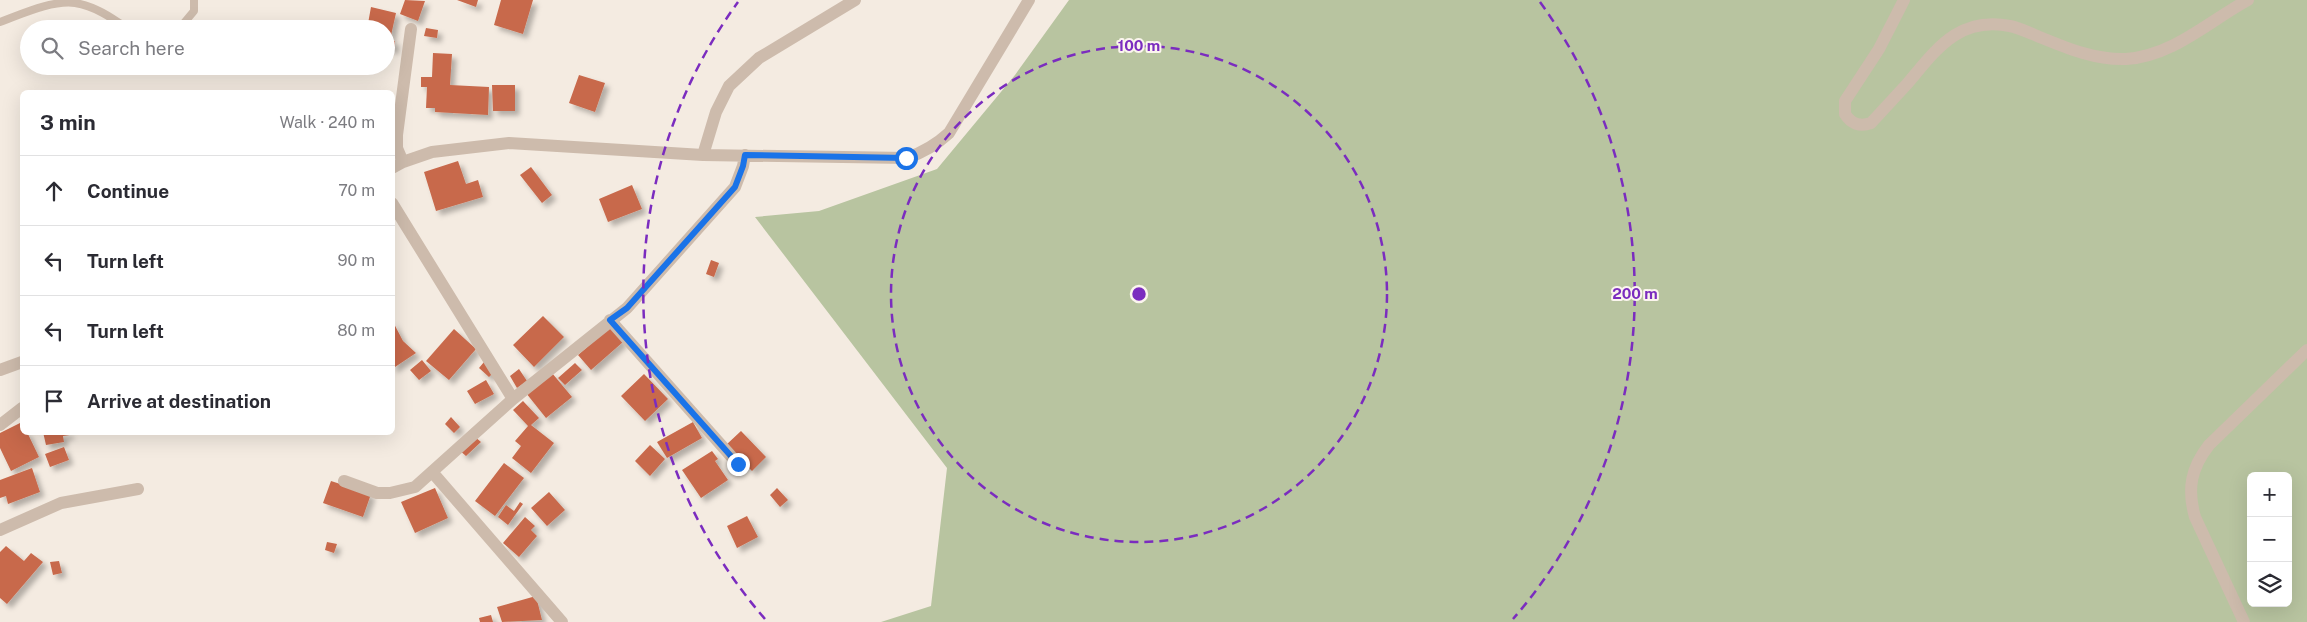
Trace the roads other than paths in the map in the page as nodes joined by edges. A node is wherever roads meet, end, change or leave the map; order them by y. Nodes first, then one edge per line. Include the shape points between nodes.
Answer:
1 (194, 0) edge
2 (855, 0) edge
3 (1030, 0) edge
4 (1904, 0) edge
5 (2248, 0) edge
6 (52, 2) edge
7 (114, 20) edge
8 (186, 20) edge
9 (0, 22) edge
10 (411, 29) dead end
11 (703, 155) junction
12 (745, 155) junction
13 (398, 165) edge
14 (395, 208) edge
15 (610, 320) junction
16 (2307, 350) edge
17 (20, 363) edge
18 (0, 370) edge
19 (513, 399) junction
20 (20, 410) edge
21 (0, 425) edge
22 (738, 464) dead end
23 (433, 473) junction
24 (344, 481) dead end
25 (138, 489) dead end
26 (0, 530) edge
27 (562, 622) edge
28 (2244, 622) edge

1 - 8 lane via 194,11
2 - 11 street via 758,58 730,86 716,112
3 - 12 street via 949,132 923,153 906,158
4 - 5 street via 1879,49 1845,101 1845,114 1854,123 1870,123 1942,43 1974,27 1992,24 2011,26 2074,51 2126,58 2153,54 2177,44
6 - 7 lane via 75,3
6 - 9 lane
10 - 13 street via 396,135
11 - 12 street
11 - 13 street via 509,143 432,152
12 - 15 street via 735,187 627,308
14 - 19 street
15 - 19 street
15 - 22 street
16 - 28 street via 2210,445 2193,472 2190,494 2195,518
17 - 18 street
19 - 23 street
20 - 21 street
23 - 24 street via 415,488 390,493 376,493
23 - 27 street
25 - 26 street via 61,503

